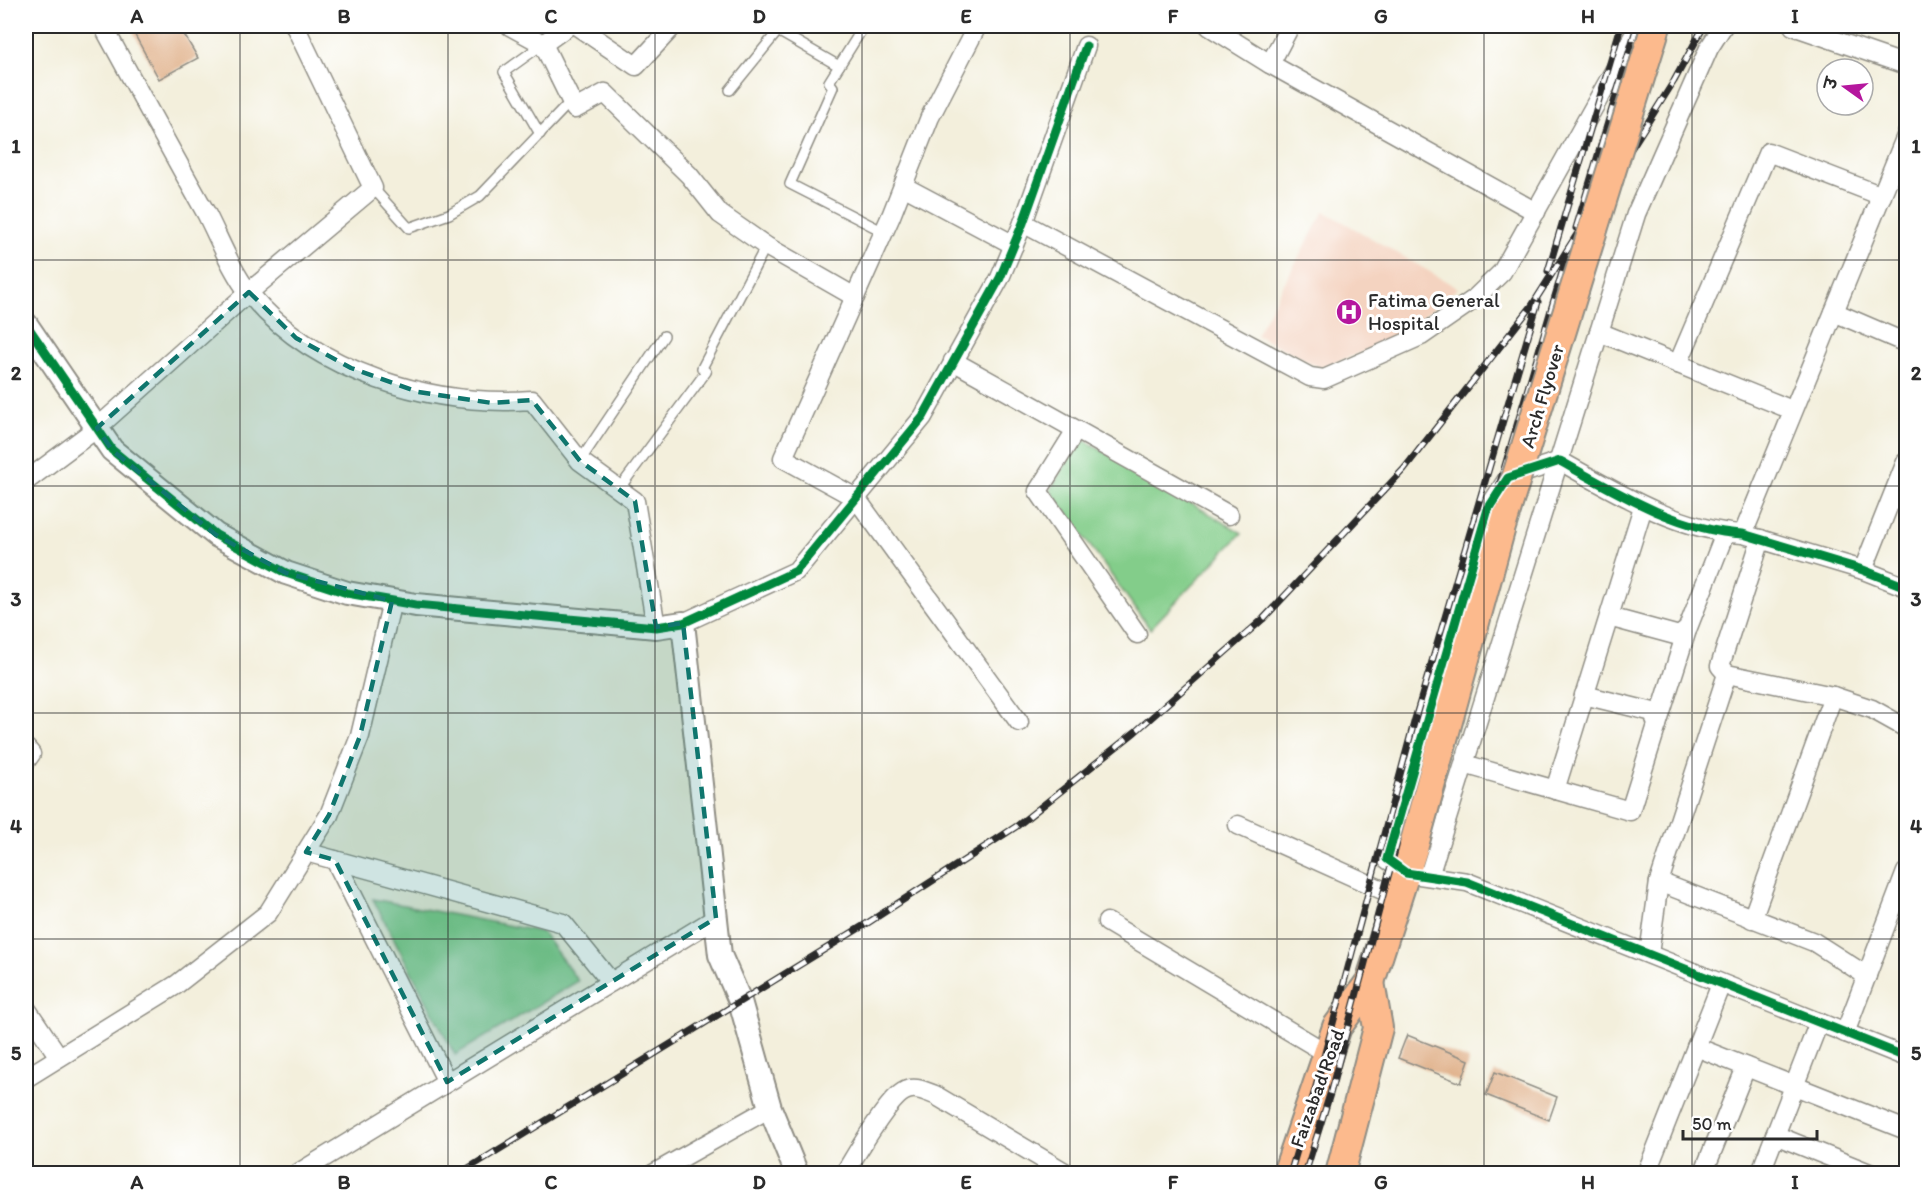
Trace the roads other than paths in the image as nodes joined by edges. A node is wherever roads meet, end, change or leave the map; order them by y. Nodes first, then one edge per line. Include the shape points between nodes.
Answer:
1 (103, 26) edge
2 (295, 26) edge
3 (510, 26) edge
4 (568, 26) edge
5 (577, 26) edge
6 (673, 26) edge
7 (864, 26) edge
8 (1209, 26) edge
9 (1290, 26) edge
10 (1639, 26) edge
11 (1656, 26) edge
12 (1723, 26) edge
13 (1793, 26) edge
14 (970, 28) edge
15 (1835, 32) edge
16 (543, 44) junction
17 (1086, 46) dead end
18 (1270, 64) junction
19 (1906, 65) edge
20 (839, 66) junction
21 (730, 90) dead end
22 (571, 101) junction
23 (540, 134) junction
24 (1906, 136) edge
25 (903, 187) junction
26 (373, 188) junction
27 (1882, 196) junction
28 (1536, 212) junction
29 (1023, 224) junction
30 (884, 232) junction
31 (1014, 244) junction
32 (766, 246) junction
33 (249, 292) junction
34 (855, 297) junction
35 (1834, 312) junction
36 (26, 324) edge
37 (1599, 332) junction
38 (664, 336) dead end
39 (1906, 343) edge
40 (953, 362) junction
41 (1678, 364) junction
42 (1792, 410) junction
43 (97, 428) junction
44 (1076, 430) junction
45 (580, 461) junction
46 (1560, 461) junction
47 (1906, 462) edge
48 (26, 481) edge
49 (619, 489) junction
50 (856, 498) junction
51 (1643, 507) junction
52 (1229, 515) dead end
53 (1734, 533) junction
54 (1761, 539) junction
55 (1863, 570) junction
56 (1906, 587) edge
57 (392, 601) junction
58 (1608, 617) junction
59 (683, 623) junction
60 (656, 627) junction
61 (1687, 630) junction
62 (1137, 634) dead end
63 (1727, 674) junction
64 (1584, 695) junction
65 (1833, 696) junction
66 (1019, 722) dead end
67 (1657, 725) junction
68 (1906, 728) edge
69 (26, 748) edge
70 (26, 761) edge
71 (1464, 764) junction
72 (1555, 790) junction
73 (1238, 825) dead end
74 (306, 852) junction
75 (335, 860) junction
76 (1906, 872) edge
77 (1411, 882) junction
78 (1659, 882) junction
79 (716, 918) junction
80 (1752, 919) junction
81 (1107, 922) dead end
82 (1649, 954) junction
83 (1867, 976) junction
84 (611, 982) junction
85 (1371, 982) junction
86 (1721, 984) junction
87 (26, 1008) edge
88 (1819, 1022) junction
89 (1845, 1033) junction
90 (1696, 1047) junction
91 (1328, 1054) junction
92 (1906, 1054) edge
93 (59, 1057) junction
94 (1746, 1067) junction
95 (26, 1078) edge
96 (447, 1082) junction
97 (1794, 1086) junction
98 (770, 1108) junction
99 (1906, 1130) edge
100 (1775, 1135) junction
101 (297, 1173) edge
102 (653, 1173) edge
103 (797, 1173) edge
104 (844, 1173) edge
105 (1068, 1173) edge
106 (1287, 1173) edge
107 (1340, 1173) edge
108 (1646, 1173) edge
109 (1703, 1173) edge
110 (1760, 1173) edge
111 (1872, 1173) edge

1 - 33 street
2 - 26 street
3 - 16 street
4 - 16 street
5 - 6 street via 636,66
7 - 20 lane
8 - 18 street
9 - 18 street
10 - 28 street
11 - 77 main road, Arch Flyover, bridge via 1501,527 1414,845
12 - 37 street via 1709,48 1636,214
13 - 15 street
14 - 25 street
15 - 19 street
16 - 22 street
16 - 23 lane via 504,72
17 - 29 street
18 - 28 street
20 - 21 lane via 778,31
20 - 30 lane via 829,82 833,87 790,184
22 - 23 lane
22 - 32 street via 575,109 605,93 689,175 720,214
23 - 26 lane via 480,196 449,214 410,228
24 - 27 street
25 - 30 street
25 - 31 street
26 - 33 street
27 - 35 street
27 - 41 street via 1768,152
28 - 29 street via 1502,272 1473,300 1421,336 1324,379 1310,377
29 - 31 street
30 - 34 street
31 - 40 street via 1000,278
32 - 34 street
32 - 49 lane via 702,368 706,372
33 - 43 street
33 - 45 street via 296,338 351,368 417,392 492,403 532,400
34 - 50 street via 783,458
35 - 39 street
35 - 42 street
36 - 43 street
37 - 41 street
37 - 46 street
38 - 45 lane
40 - 44 street
40 - 50 street via 923,417
41 - 42 street
42 - 53 street
43 - 48 street
43 - 57 street via 112,450 216,535 286,573
44 - 52 street
44 - 62 street via 1038,491
45 - 49 street
46 - 51 street
46 - 71 street
46 - 77 street via 1508,478 1488,509 1387,859
47 - 55 street
49 - 60 street via 635,501
50 - 59 street via 796,571
50 - 66 street
51 - 53 street
51 - 58 street
53 - 54 street
53 - 61 street
54 - 55 street
54 - 63 street via 1720,666
55 - 56 street
57 - 60 street
57 - 74 street via 360,736 329,815
58 - 61 street via 1679,636
58 - 64 street
59 - 60 street
59 - 79 street
61 - 67 street
63 - 65 street
63 - 78 street
64 - 67 street via 1653,712
64 - 72 street
65 - 68 street via 1872,709
65 - 80 street
67 - 72 street via 1630,811
69 - 70 street via 31,754
71 - 72 street
71 - 77 street
73 - 77 street
74 - 75 street
74 - 93 street via 268,913 176,985
75 - 84 street via 563,923
75 - 96 street
76 - 83 street
77 - 82 street via 1467,882
77 - 85 main road, Faizabad Road
78 - 80 street
78 - 82 street
79 - 84 street
79 - 98 street via 720,955 740,1001
80 - 83 street via 1814,942
81 - 91 street
82 - 86 street
83 - 89 street
84 - 96 street
85 - 91 main road, Faizabad Road via 1337,1027
85 - 107 main road via 1378,1028
86 - 88 street
86 - 90 street
87 - 93 street
88 - 89 street
88 - 97 street
89 - 92 street
90 - 94 street
90 - 108 street
91 - 106 main road, Faizabad Road
93 - 95 street
94 - 97 street
94 - 109 street
96 - 101 street
97 - 99 street
97 - 100 street
98 - 102 street
98 - 103 street
100 - 110 street
100 - 111 street
104 - 105 street via 892,1102 903,1092 917,1088

